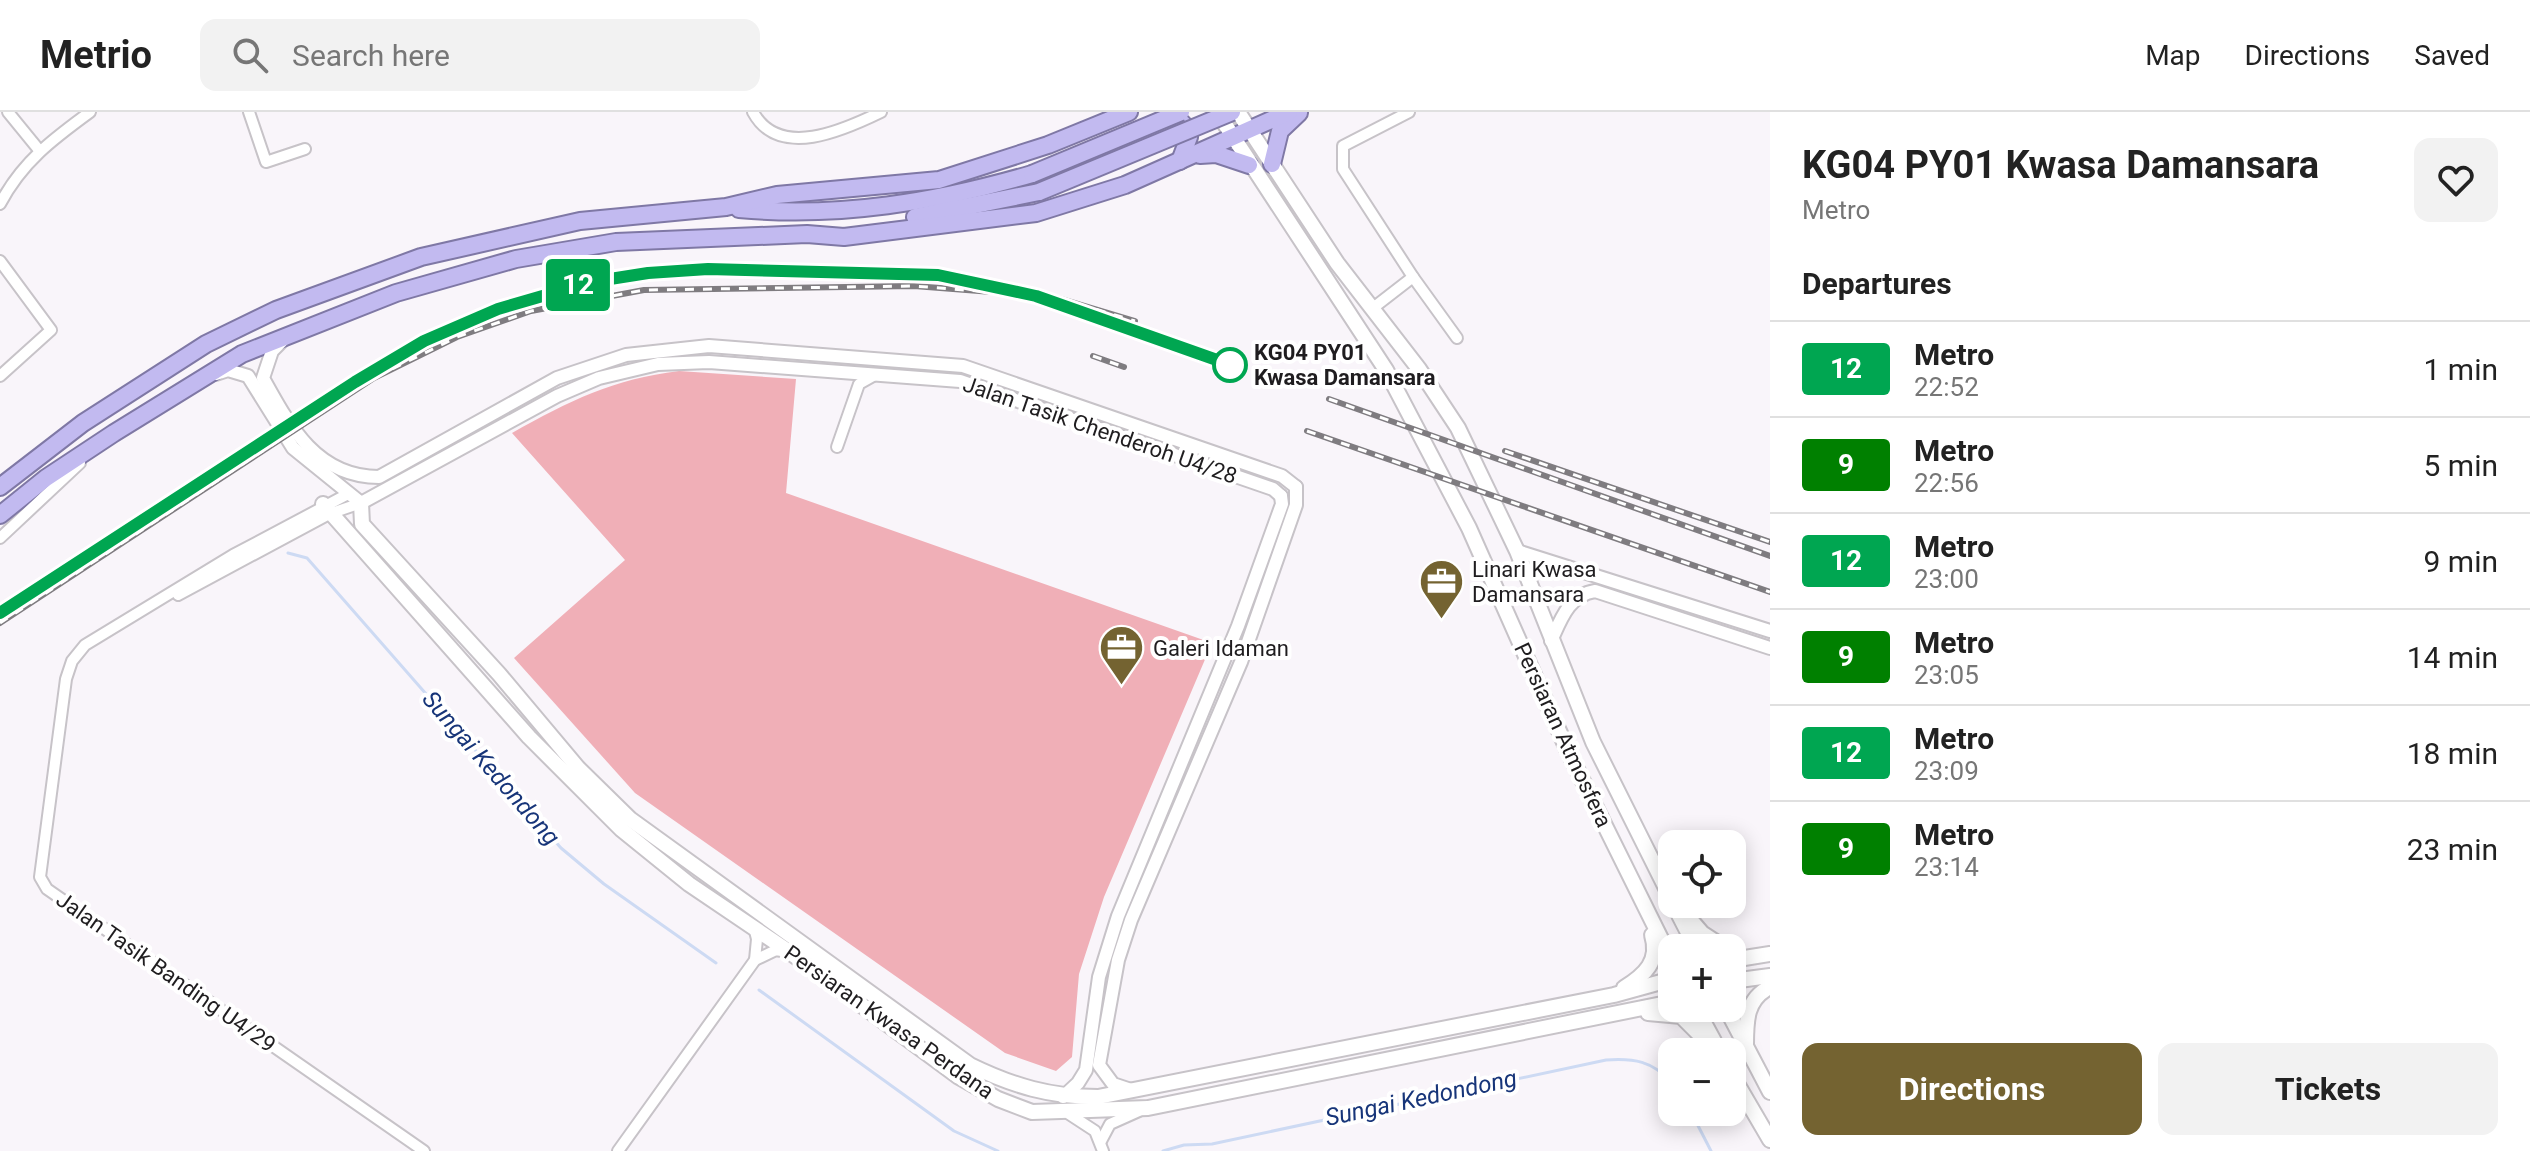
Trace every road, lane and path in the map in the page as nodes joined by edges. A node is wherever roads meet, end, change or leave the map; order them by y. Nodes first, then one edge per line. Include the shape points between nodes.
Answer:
1 (8, 112) edge
2 (90, 112) edge
3 (249, 112) edge
4 (753, 112) edge
5 (881, 112) edge
6 (1129, 112) edge
7 (1170, 112) edge
8 (1181, 112) edge
9 (1217, 112) edge
10 (1235, 112) edge
11 (1288, 112) edge
12 (1301, 112) edge
13 (1409, 112) edge
14 (1249, 130) junction
15 (1232, 138) junction
16 (305, 149) dead end
17 (39, 150) junction
18 (1187, 158) junction
19 (1272, 164) junction
20 (1249, 165) junction
21 (0, 204) edge
22 (726, 207) junction
23 (807, 234) junction
24 (0, 261) edge
25 (1413, 277) junction
26 (1373, 308) junction
27 (289, 334) junction
28 (1457, 338) dead end
29 (845, 372) junction
30 (878, 374) junction
31 (0, 376) edge
32 (194, 381) junction
33 (859, 384) junction
34 (114, 433) junction
35 (837, 447) dead end
36 (337, 470) junction
37 (379, 477) junction
38 (0, 487) edge
39 (1296, 487) junction
40 (1281, 496) junction
41 (354, 498) junction
42 (326, 509) junction
43 (0, 515) edge
44 (0, 538) edge
45 (1517, 551) junction
46 (1770, 631) edge
47 (1551, 641) junction
48 (1770, 648) edge
49 (1226, 656) junction
50 (1241, 662) junction
51 (1658, 870) edge
52 (1645, 908) junction
53 (1689, 918) edge
54 (754, 927) junction
55 (1658, 934) edge
56 (1704, 934) edge
57 (1746, 952) edge
58 (791, 953) junction
59 (1768, 954) edge
60 (1746, 958) edge
61 (755, 960) junction
62 (1770, 976) edge
63 (1746, 979) edge
64 (1658, 983) edge
65 (1770, 987) edge
66 (1614, 995) junction
67 (1658, 1005) edge
68 (1622, 1013) junction
69 (1704, 1038) edge
70 (1746, 1038) edge
71 (1746, 1048) edge
72 (1132, 1090) junction
73 (1770, 1092) edge
74 (1063, 1097) junction
75 (1746, 1099) edge
76 (1148, 1108) junction
77 (1069, 1114) junction
78 (1770, 1140) edge
79 (1102, 1146) edge
80 (424, 1151) edge
81 (618, 1151) edge

1 - 17 street
2 - 17 street
3 - 16 street via 266,162
4 - 5 street via 766,131 781,137 837,133
6 - 22 highway via 939,180 777,195
7 - 18 highway via 1189,137
8 - 22 highway, bridge via 1076,158 954,196 790,213
9 - 15 main road, Persiaran Atmosfera
10 - 14 main road, Persiaran Atmosfera
10 - 23 highway, bridge via 1039,192
11 - 14 highway
12 - 19 highway via 1280,131
13 - 25 street via 1343,146 1341,158
14 - 15 highway
14 - 19 main road, Persiaran Atmosfera
15 - 18 highway
15 - 20 main road, Persiaran Atmosfera
17 - 21 street via 14,177
18 - 20 highway via 1216,154
18 - 23 highway via 1125,185 1036,213 844,237
19 - 26 main road, Persiaran Atmosfera
20 - 52 main road, Persiaran Atmosfera via 1386,370 1469,528
22 - 38 highway via 550,227 421,257 356,279 206,344 95,415
23 - 27 highway via 616,242 516,259 396,293
24 - 31 street via 50,327
25 - 26 street
25 - 28 street
26 - 45 main road, Persiaran Atmosfera via 1458,428
27 - 32 highway
27 - 36 street via 272,351 263,378 300,441
29 - 30 street, Jalan Tasik Chenderoh U4/28
29 - 33 street
29 - 41 street, Jalan Tasik Chenderoh U4/28 via 709,362 625,370 557,396
30 - 33 street
30 - 40 street, Jalan Tasik Chenderoh U4/28 via 975,385
32 - 34 highway
32 - 41 street via 228,370 248,376 293,448
33 - 35 street
34 - 43 highway
34 - 44 street
36 - 37 street
36 - 41 street
37 - 39 street, Jalan Tasik Chenderoh U4/28 via 557,378 626,355 709,346 963,366 1282,476
37 - 41 street, Jalan Tasik Chenderoh U4/28
39 - 40 street
39 - 50 street via 1296,505
40 - 49 street
41 - 42 street, Jalan Tasik Banding U4/29
41 - 74 main road, Persiaran Kwasa Perdana via 362,524 578,768 630,819 970,1065 1005,1082
42 - 54 main road, Persiaran Kwasa Perdana via 571,781 689,884
42 - 80 street, Jalan Tasik Banding U4/29 via 94,639 78,653 66,679 42,883
45 - 46 street
45 - 47 main road, Persiaran Atmosfera
47 - 48 street via 1572,600 1595,591
47 - 51 main road, Persiaran Atmosfera via 1593,742
49 - 50 street
49 - 74 street via 1118,916 1099,977 1086,1070
50 - 72 street via 1118,960 1099,1065 1113,1084
52 - 55 main road, Persiaran Atmosfera
52 - 66 main road via 1654,957 1644,975
53 - 56 main road
54 - 58 main road, Persiaran Kwasa Perdana
54 - 61 street
57 - 59 main road
58 - 61 street via 776,950
58 - 77 main road, Persiaran Kwasa Perdana via 959,1077 1032,1112
59 - 60 main road
61 - 81 street
62 - 63 main road
64 - 66 main road, Persiaran Kwasa Perdana
65 - 70 main road via 1752,1002
66 - 72 main road, Persiaran Kwasa Perdana
67 - 68 main road, Persiaran Kwasa Perdana
68 - 69 main road via 1681,1016
68 - 76 main road, Persiaran Kwasa Perdana
71 - 73 main road
72 - 74 main road, Persiaran Kwasa Perdana
75 - 78 main road
76 - 77 main road, Persiaran Kwasa Perdana
76 - 79 street via 1110,1124
77 - 79 street via 1089,1124

